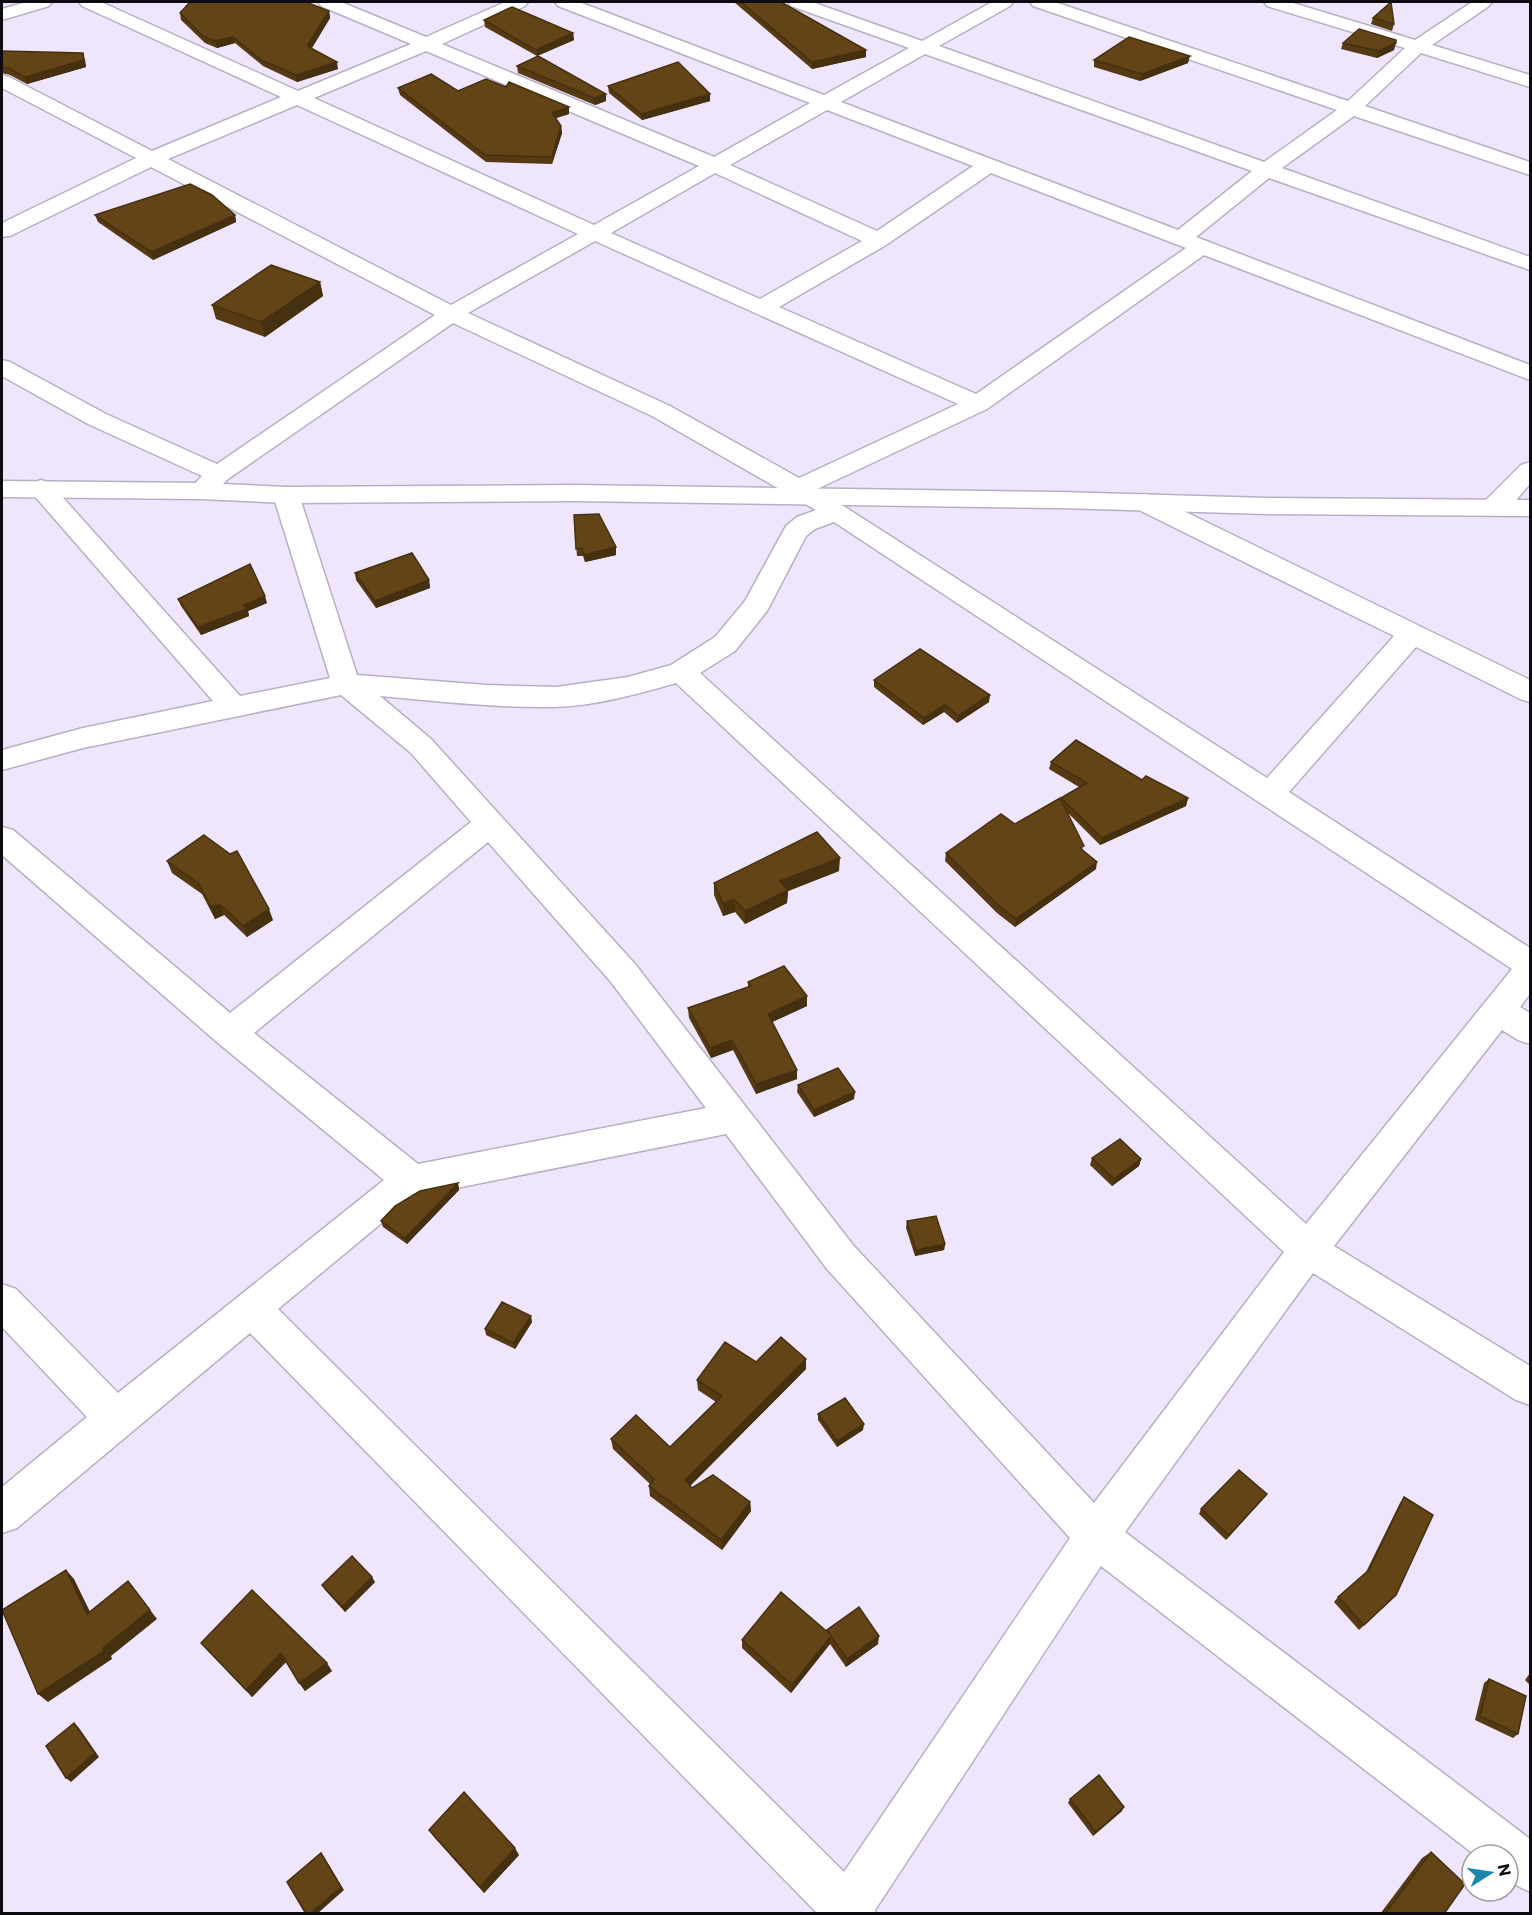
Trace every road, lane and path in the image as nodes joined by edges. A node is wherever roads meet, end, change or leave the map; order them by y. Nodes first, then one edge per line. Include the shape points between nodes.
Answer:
1 (43, 2) edge
2 (88, 2) edge
3 (327, 2) edge
4 (519, 2) edge
5 (564, 2) edge
6 (797, 2) edge
7 (1004, 2) edge
8 (1039, 2) edge
9 (1273, 2) edge
10 (1483, 2) edge
11 (2, 15) edge
12 (426, 44) junction
13 (1418, 46) junction
14 (923, 47) junction
15 (2, 81) edge
16 (1530, 81) edge
17 (300, 97) junction
18 (824, 103) junction
19 (1352, 108) junction
20 (153, 158) junction
21 (714, 165) junction
22 (989, 165) junction
23 (1530, 169) edge
24 (1266, 170) junction
25 (4, 227) edge
26 (594, 233) junction
27 (878, 240) junction
28 (1192, 243) junction
29 (1530, 264) edge
30 (762, 307) junction
31 (451, 314) junction
32 (2, 367) edge
33 (1530, 373) edge
34 (978, 404) junction
35 (1530, 470) edge
36 (210, 482) junction
37 (41, 488) junction
38 (2, 489) edge
39 (805, 492) junction
40 (286, 495) junction
41 (1143, 502) junction
42 (1494, 507) junction
43 (1530, 508) edge
44 (836, 512) junction
45 (1412, 634) junction
46 (681, 672) junction
47 (346, 684) junction
48 (1530, 692) edge
49 (234, 707) junction
50 (2, 760) edge
51 (1270, 794) junction
52 (490, 823) junction
53 (2, 838) edge
54 (1530, 964) edge
55 (1530, 970) edge
56 (1514, 1020) edge
57 (230, 1033) junction
58 (733, 1118) junction
59 (412, 1181) junction
60 (1308, 1250) junction
61 (2, 1301) edge
62 (251, 1308) junction
63 (1530, 1387) edge
64 (116, 1419) junction
65 (2, 1513) edge
66 (1096, 1536) junction
67 (1530, 1868) edge
68 (848, 1912) edge

1 - 11 street
2 - 17 street
3 - 12 street
4 - 12 street
5 - 18 street
6 - 14 street
7 - 14 street
8 - 19 street
9 - 13 street
10 - 13 street
12 - 17 street
12 - 21 street
13 - 16 street
13 - 19 street
14 - 18 street
14 - 24 street
15 - 20 street
17 - 20 street
17 - 26 street
18 - 21 street
18 - 22 street
19 - 23 street
19 - 24 street
20 - 25 street
20 - 31 street
21 - 26 street
21 - 27 street
22 - 27 street
22 - 28 street
24 - 28 street
24 - 29 street
26 - 30 street
26 - 31 street
27 - 30 street
28 - 33 street
28 - 34 street
30 - 34 street
31 - 36 street
31 - 39 street via 661,411
32 - 36 street
34 - 39 street
35 - 42 street
36 - 37 street
36 - 40 street
37 - 38 street
37 - 49 street
39 - 40 street
39 - 41 street
39 - 44 street
40 - 47 street
41 - 42 street
41 - 45 street
42 - 43 street
44 - 46 street via 806,522 795,532 750,613 724,644
44 - 51 street
45 - 48 street
45 - 51 street
46 - 47 street via 628,687 556,697
46 - 60 street
47 - 49 street
47 - 52 street via 421,746
49 - 50 street via 83,738
51 - 54 street
52 - 57 street
52 - 58 street via 623,973
53 - 57 street
55 - 56 street
56 - 60 street
57 - 59 street
58 - 59 street
58 - 66 street via 840,1257
59 - 62 street via 383,1200
60 - 63 street
60 - 66 street
61 - 64 street
62 - 64 street
62 - 68 street
64 - 65 street
66 - 67 street
66 - 68 street

